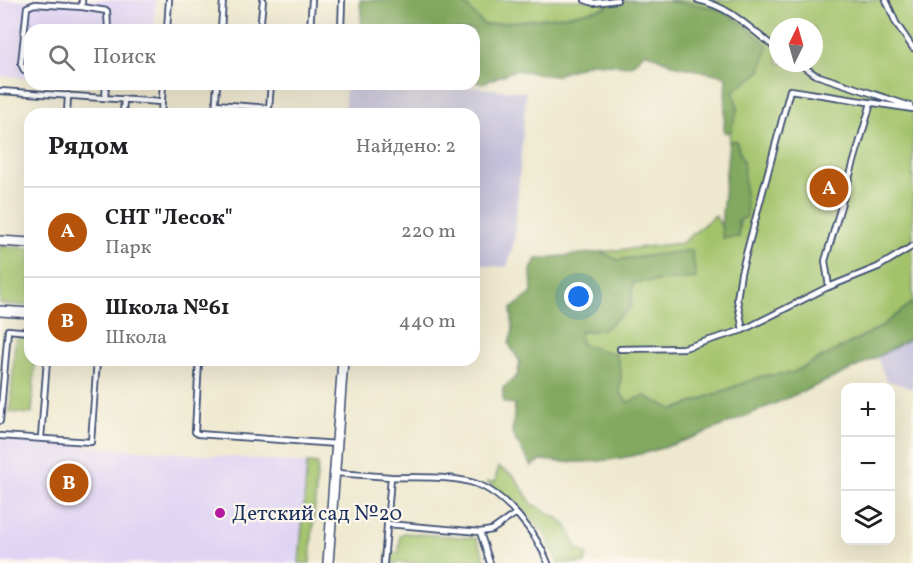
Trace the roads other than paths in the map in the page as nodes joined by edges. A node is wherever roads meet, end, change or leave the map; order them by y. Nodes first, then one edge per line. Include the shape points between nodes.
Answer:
1 (82, 0) edge
2 (169, 0) edge
3 (223, 0) edge
4 (263, 0) edge
5 (312, 0) edge
6 (342, 0) edge
7 (585, 0) edge
8 (617, 0) edge
9 (698, 0) edge
10 (886, 0) edge
11 (81, 7) junction
12 (25, 24) edge
13 (108, 24) edge
14 (167, 24) edge
15 (221, 24) edge
16 (261, 24) edge
17 (310, 24) edge
18 (341, 24) edge
19 (24, 31) edge
20 (769, 42) edge
21 (913, 48) edge
22 (24, 70) edge
23 (812, 72) edge
24 (106, 90) edge
25 (162, 90) edge
26 (217, 90) edge
27 (270, 90) edge
28 (0, 91) edge
29 (68, 96) junction
30 (105, 98) junction
31 (124, 99) junction
32 (161, 102) junction
33 (871, 103) junction
34 (216, 104) junction
35 (67, 108) edge
36 (123, 108) edge
37 (160, 108) edge
38 (216, 108) edge
39 (269, 108) edge
40 (269, 108) edge
41 (913, 108) edge
42 (0, 241) edge
43 (24, 243) edge
44 (913, 246) edge
45 (829, 287) junction
46 (0, 311) edge
47 (24, 313) edge
48 (743, 330) junction
49 (24, 331) edge
50 (620, 349) dead end
51 (47, 366) edge
52 (97, 366) edge
53 (199, 366) edge
54 (343, 366) edge
55 (0, 421) edge
56 (0, 436) edge
57 (41, 438) junction
58 (337, 444) junction
59 (335, 473) junction
60 (391, 477) junction
61 (515, 514) junction
62 (387, 524) junction
63 (480, 532) junction
64 (328, 563) edge
65 (384, 563) edge
66 (490, 563) edge
67 (548, 563) edge

1 - 11 lane
2 - 14 lane
3 - 15 lane
4 - 16 lane
5 - 17 lane
6 - 18 lane
7 - 8 lane
9 - 20 lane via 716,4 739,17
10 - 21 lane
11 - 12 lane via 35,4 26,9
11 - 13 lane via 106,11
19 - 22 lane
23 - 41 lane
24 - 30 lane
25 - 32 lane
26 - 34 lane
27 - 40 lane
28 - 29 lane
29 - 30 lane
29 - 35 lane
30 - 31 lane
31 - 32 lane
31 - 36 lane
32 - 37 lane
33 - 41 lane
33 - 45 lane via 825,261
33 - 48 lane via 790,90 741,273 737,300
34 - 38 lane
34 - 39 lane
42 - 43 street
44 - 45 lane via 878,267
45 - 48 lane
46 - 47 street
48 - 50 lane via 684,348
49 - 55 lane via 8,330
51 - 57 lane
52 - 57 lane via 91,442
53 - 58 lane via 195,432 198,434
54 - 58 street
56 - 57 lane
58 - 59 street
59 - 60 lane
59 - 64 street
60 - 61 lane via 474,483
60 - 62 lane
61 - 63 lane via 492,530
61 - 67 lane via 531,529
62 - 63 lane
62 - 65 lane
63 - 66 lane

